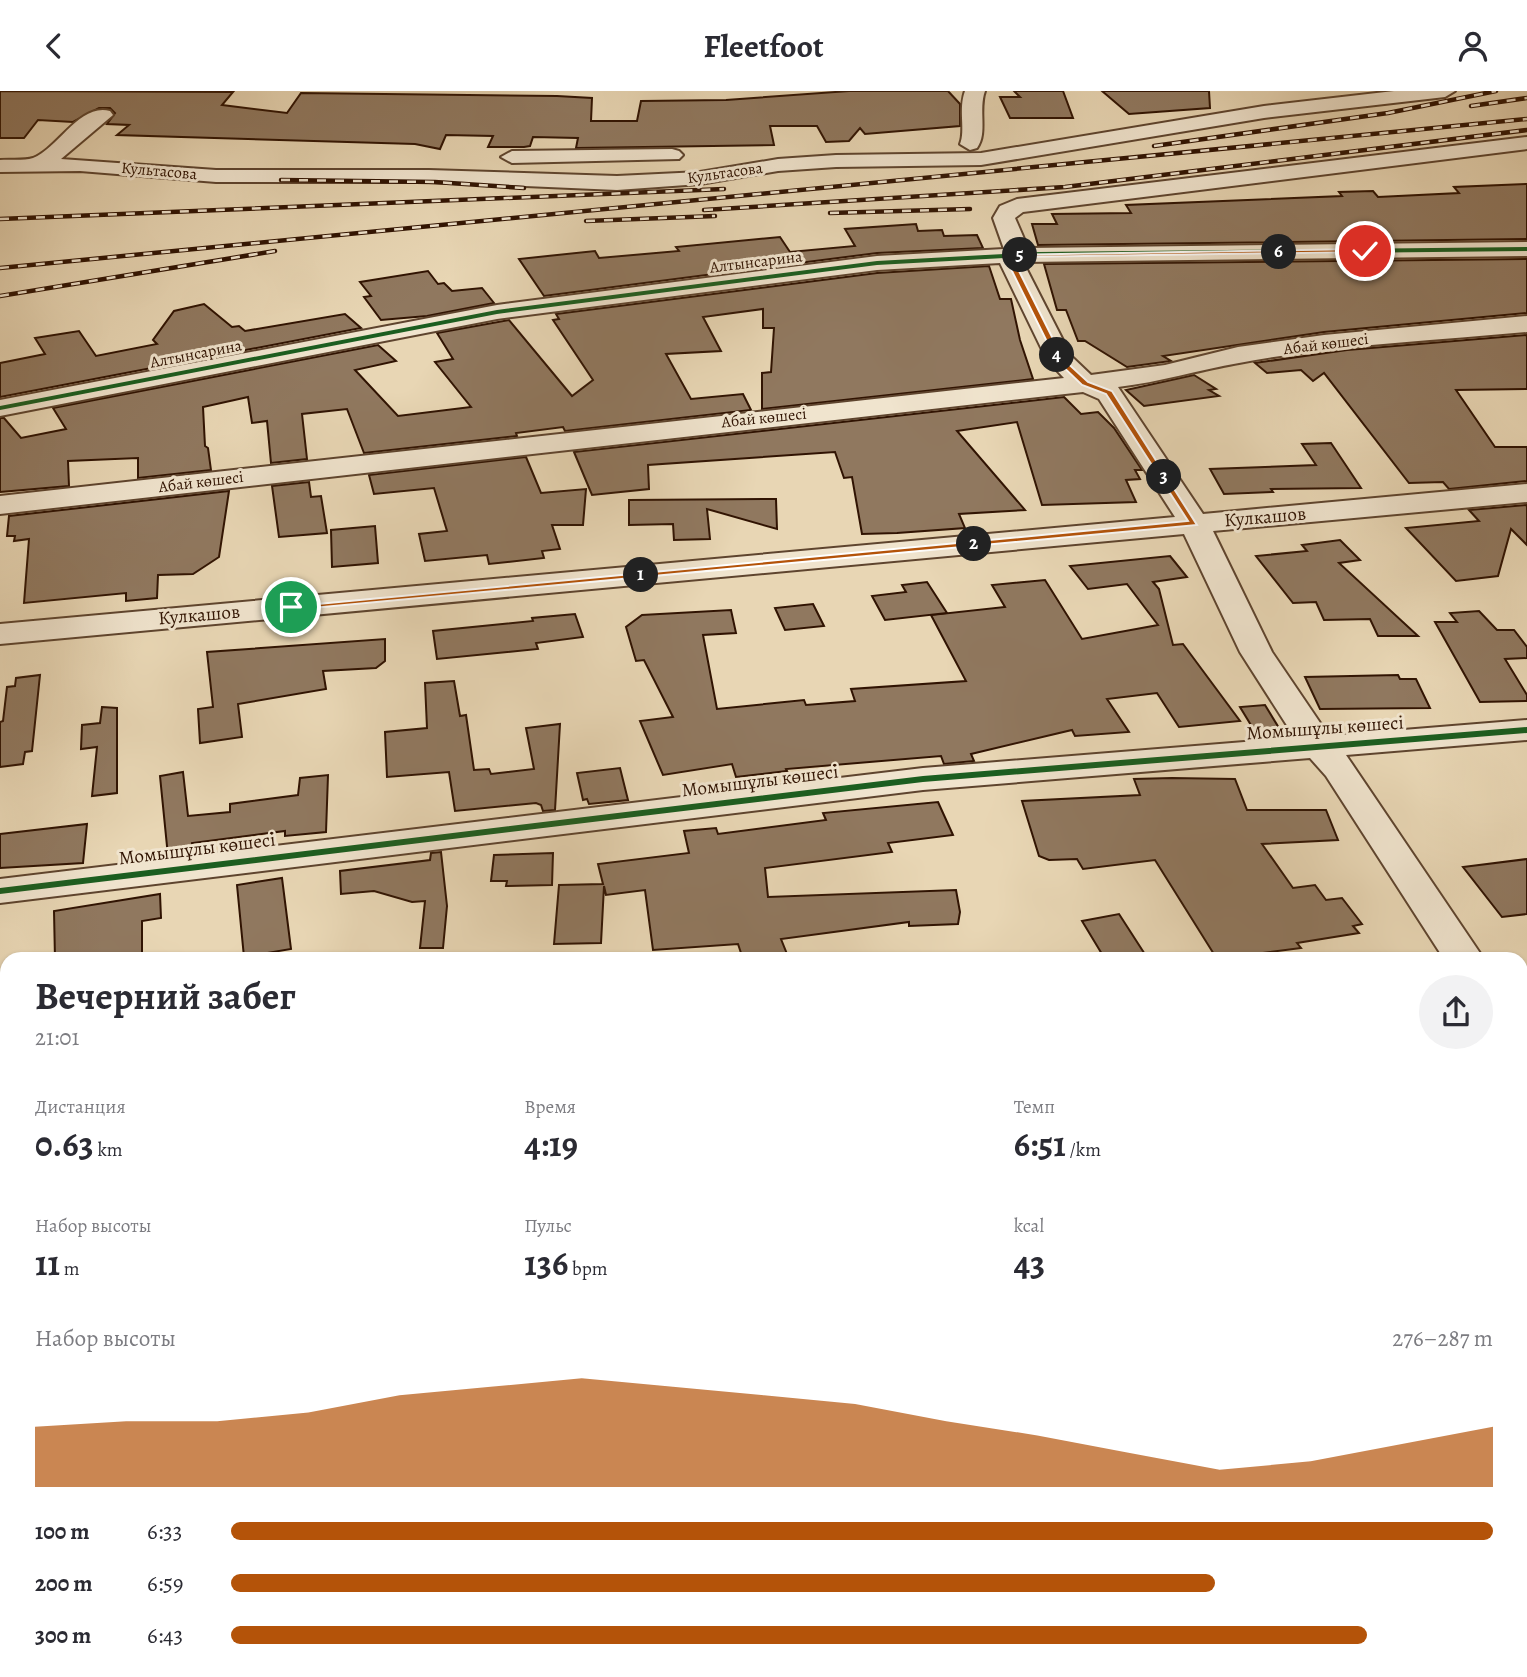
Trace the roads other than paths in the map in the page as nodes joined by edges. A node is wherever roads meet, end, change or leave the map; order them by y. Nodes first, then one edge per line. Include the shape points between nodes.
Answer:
1 (975, 91) edge
2 (1445, 91) edge
3 (103, 115) dead end
4 (1527, 143) edge
5 (962, 149) junction
6 (725, 153) dead end
7 (698, 154) dead end
8 (34, 165) junction
9 (80, 165) junction
10 (0, 166) edge
11 (1527, 249) edge
12 (1013, 255) junction
13 (1527, 324) edge
14 (1085, 384) junction
15 (0, 408) edge
16 (1527, 493) edge
17 (0, 505) edge
18 (1194, 523) junction
19 (0, 634) edge
20 (1527, 730) edge
21 (1318, 747) junction
22 (0, 891) edge
23 (1459, 952) edge

1 - 5 street via 969,121 973,138
2 - 5 street, Культасова via 1264,112 1051,150
3 - 8 street via 47,161
4 - 12 street via 1034,202 1017,206 1004,218
5 - 6 street
5 - 9 street, Культасова via 778,165 699,178 571,184 429,176 216,176
7 - 9 street
8 - 9 street, Культасова
8 - 10 street, Культасова
11 - 12 street, Алтынсарина
12 - 14 street via 1060,360
12 - 15 street, Алтынсарина via 877,263 511,310
13 - 14 street, Абай көшесі via 1324,343
14 - 17 street, Абай көшесі
14 - 18 street via 1109,393
16 - 18 street, Кулкашов
18 - 19 street, Кулкашов
18 - 21 street via 1256,652
20 - 21 street, Момышұлы көшесі
21 - 22 street, Момышұлы көшесі via 923,779
21 - 23 street via 1340,770

